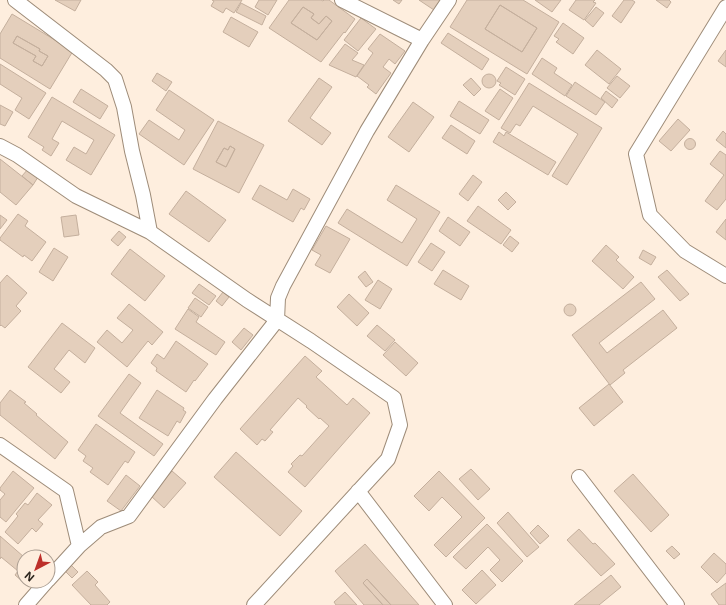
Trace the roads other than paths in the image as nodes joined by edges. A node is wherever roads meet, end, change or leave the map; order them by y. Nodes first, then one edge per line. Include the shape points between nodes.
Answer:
1 (15, 0) edge
2 (342, 0) edge
3 (449, 0) edge
4 (726, 7) edge
5 (422, 40) junction
6 (0, 146) edge
7 (150, 232) junction
8 (726, 276) edge
9 (277, 320) junction
10 (0, 445) edge
11 (579, 477) dead end
12 (358, 491) junction
13 (79, 546) junction
14 (56, 572) edge
15 (41, 589) edge
16 (26, 605) edge
17 (254, 605) edge
18 (445, 605) edge
19 (677, 605) edge

1 - 7 street via 115,79 124,107
2 - 5 street
3 - 5 street
4 - 8 street via 636,154 650,216 685,251
5 - 9 street via 367,131 283,286 278,298
6 - 7 street via 76,196
7 - 9 street
9 - 12 street via 394,398 400,425 388,458
9 - 13 street via 128,516 101,527
10 - 13 street via 66,491
11 - 19 street
12 - 17 street
12 - 18 street
13 - 14 street
15 - 16 street

